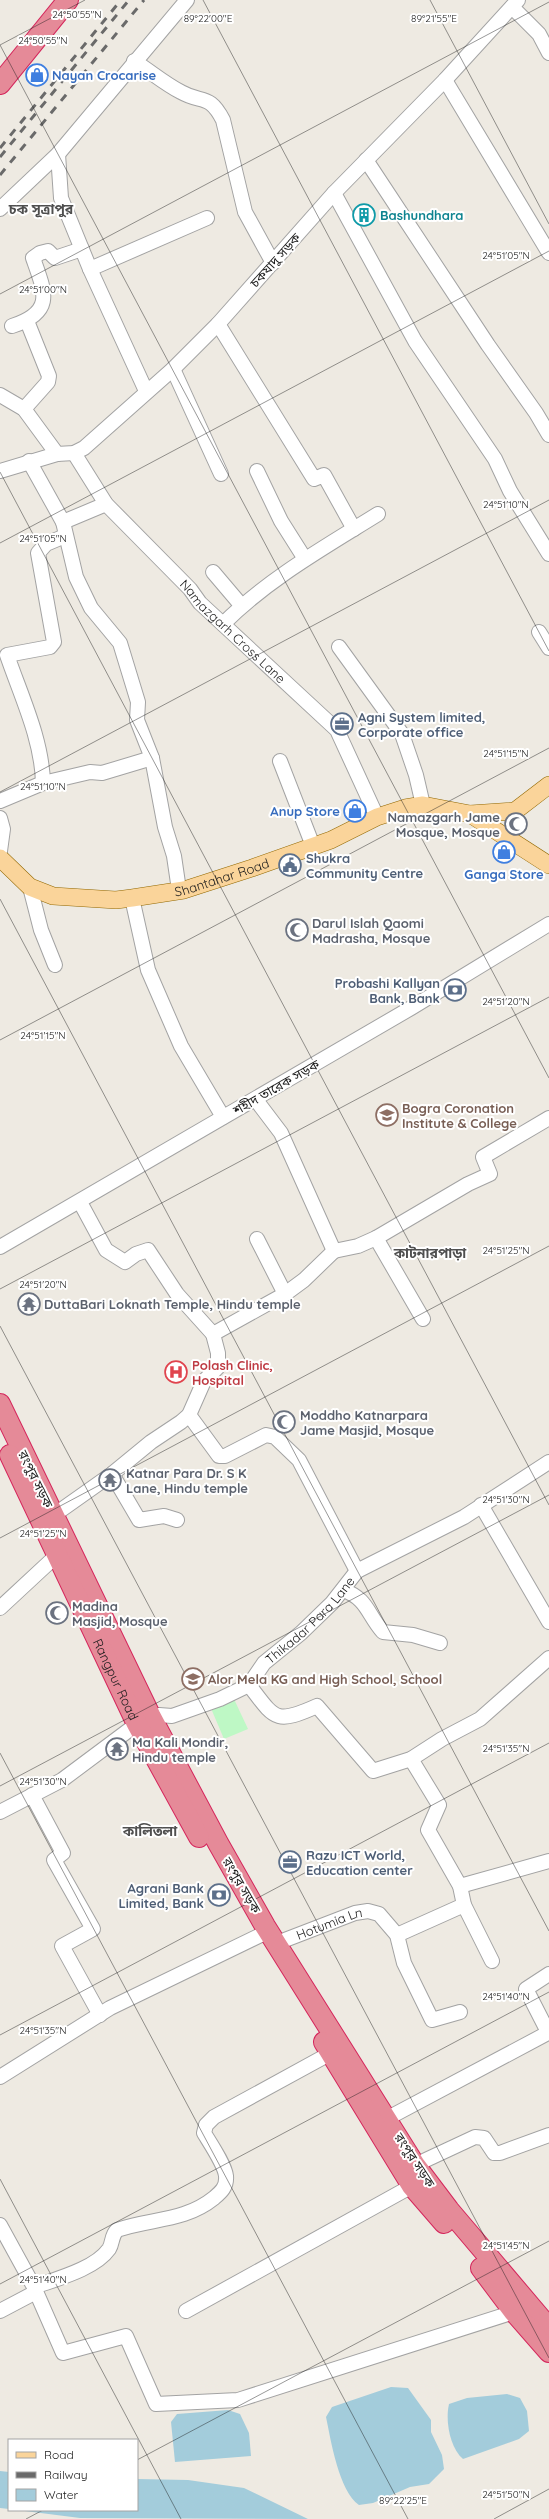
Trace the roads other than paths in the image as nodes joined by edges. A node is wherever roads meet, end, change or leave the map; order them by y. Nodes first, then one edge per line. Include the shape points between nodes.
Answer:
1 (50, 0) edge
2 (68, 0) edge
3 (187, 0) edge
4 (515, 4) edge
5 (549, 53) edge
6 (134, 61) junction
7 (0, 64) edge
8 (445, 80) junction
9 (0, 84) edge
10 (58, 154) junction
11 (366, 160) junction
12 (334, 193) junction
13 (0, 209) edge
14 (207, 218) dead end
15 (82, 249) junction
16 (549, 253) edge
17 (273, 263) junction
18 (90, 269) junction
19 (27, 321) junction
20 (218, 324) junction
21 (12, 326) dead end
22 (173, 369) junction
23 (146, 391) junction
24 (0, 395) edge
25 (24, 409) junction
26 (549, 435) edge
27 (57, 454) junction
28 (74, 454) junction
29 (29, 461) junction
30 (0, 471) edge
31 (257, 472) dead end
32 (221, 474) dead end
33 (106, 504) junction
34 (378, 514) dead end
35 (63, 522) junction
36 (354, 529) junction
37 (65, 536) junction
38 (549, 554) edge
39 (305, 559) junction
40 (213, 572) dead end
41 (242, 605) junction
42 (223, 624) junction
43 (539, 632) dead end
44 (339, 647) dead end
45 (549, 648) edge
46 (152, 758) junction
47 (280, 761) dead end
48 (43, 783) junction
49 (549, 785) edge
50 (0, 801) edge
51 (423, 806) junction
52 (515, 811) junction
53 (470, 814) junction
54 (378, 816) junction
55 (0, 818) edge
56 (505, 838) junction
57 (314, 846) junction
58 (0, 851) edge
59 (0, 858) edge
60 (549, 865) edge
61 (30, 887) junction
62 (178, 890) junction
63 (132, 898) junction
64 (549, 924) edge
65 (55, 965) dead end
66 (256, 1100) junction
67 (223, 1117) junction
68 (549, 1118) edge
69 (80, 1202) junction
70 (376, 1238) junction
71 (257, 1239) dead end
72 (0, 1247) edge
73 (334, 1251) junction
74 (285, 1294) junction
75 (422, 1319) dead end
76 (213, 1334) junction
77 (0, 1404) edge
78 (189, 1415) junction
79 (0, 1435) edge
80 (549, 1462) edge
81 (6, 1463) edge
82 (112, 1474) junction
83 (481, 1505) junction
84 (54, 1515) junction
85 (177, 1520) dead end
86 (56, 1556) junction
87 (357, 1571) junction
88 (343, 1590) junction
89 (0, 1608) edge
90 (549, 1622) edge
91 (440, 1643) dead end
92 (549, 1658) edge
93 (248, 1685) junction
94 (144, 1720) junction
95 (411, 1759) junction
96 (32, 1795) junction
97 (0, 1812) edge
98 (549, 1861) edge
99 (460, 1886) junction
100 (464, 1905) junction
101 (397, 1935) junction
102 (268, 1937) junction
103 (492, 1961) dead end
104 (549, 1974) edge
105 (460, 2012) dead end
106 (100, 2015) junction
107 (331, 2053) junction
108 (0, 2077) edge
109 (388, 2118) junction
110 (549, 2135) edge
111 (415, 2165) junction
112 (412, 2186) junction
113 (0, 2225) edge
114 (35, 2289) junction
115 (0, 2311) edge
116 (186, 2311) dead end
117 (514, 2312) junction
118 (549, 2328) edge
119 (549, 2352) edge

1 - 7 highway
2 - 9 highway
3 - 6 street
4 - 5 street via 539,34
4 - 8 street, চকযাদু সড়ক
6 - 10 street
6 - 17 street via 182,93 205,99 217,107 223,120 245,212
8 - 11 street, চকযাদু সড়ক
8 - 16 street
10 - 13 street
10 - 15 street via 61,198
11 - 12 street, চকযাদু সড়ক
11 - 26 street
12 - 17 street, চকযাদু সড়ক
12 - 38 street via 415,341 487,446 510,491
14 - 18 street
15 - 18 street
15 - 19 street via 55,258 48,251 35,255 33,258 45,293 45,301
17 - 20 street, চকযাদু সড়ক
18 - 23 street
19 - 21 street
19 - 25 street via 48,382
20 - 22 street, চকযাদু সড়ক
20 - 36 street via 314,479 324,475
22 - 23 street, চকযাদু সড়ক
22 - 32 street
23 - 28 street, চকযাদু সড়ক via 84,448
24 - 25 street
25 - 27 street
27 - 28 street
27 - 29 street
28 - 33 street, Namazgarh Cross Lane
29 - 30 street
29 - 35 street
31 - 39 street via 281,521
33 - 35 street
33 - 42 street, Namazgarh Cross Lane
34 - 36 street
35 - 37 street
36 - 39 street
37 - 46 street via 76,577 91,608 120,643 138,702 137,720
37 - 48 street via 46,544 38,553 54,642 50,647 7,654 36,740
39 - 41 street
40 - 41 street
41 - 42 street
42 - 54 street, Namazgarh Cross Lane via 337,730
43 - 45 street
44 - 51 street via 402,734
46 - 48 street via 102,773 90,772
46 - 62 street via 165,827 174,856
47 - 57 street
48 - 50 street
49 - 52 main road
51 - 53 main road, Shantahar Road
51 - 54 main road, Shantahar Road
52 - 53 main road
52 - 56 main road via 502,825
53 - 56 main road
54 - 57 main road, Shantahar Road
55 - 58 street via 3,828
56 - 60 main road
57 - 62 main road, Shantahar Road
59 - 61 main road, Shantahar Road
61 - 63 main road, Shantahar Road via 53,896 116,900
61 - 65 street via 41,930
62 - 63 main road, Shantahar Road
63 - 67 street via 148,970 181,1046
64 - 66 street, শহীদ তারেক সড়ক
66 - 67 street, শহীদ তারেক সড়ক
66 - 73 street via 281,1133
67 - 69 street, শহীদ তারেক সড়ক
68 - 70 street via 483,1157 490,1174 468,1184
69 - 72 street, শহীদ তারেক সড়ক
69 - 76 street via 106,1250 125,1262 136,1254 148,1250 177,1294
70 - 73 street via 358,1246
70 - 75 street
71 - 74 street
73 - 74 street via 304,1280
74 - 76 street
76 - 78 street via 218,1353 218,1367 204,1381
77 - 84 highway, রংপুর সড়ক
78 - 82 street
78 - 87 street via 219,1456 225,1456 266,1435 275,1437 299,1460
79 - 81 highway, Rangpur Road
80 - 83 street, Thikadar Para Lane
81 - 86 highway, Rangpur Road
82 - 84 street
82 - 85 street via 138,1520 164,1516
83 - 87 street, Thikadar Para Lane via 464,1517
83 - 90 street
84 - 94 highway, রংপুর সড়ক
86 - 89 street
86 - 94 highway, Rangpur Road
87 - 88 street, Thikadar Para Lane
88 - 91 street via 364,1602 383,1632 412,1635
88 - 93 street, Thikadar Para Lane via 301,1633 264,1663
92 - 95 street via 480,1719
93 - 94 street, Thikadar Para Lane via 220,1700 172,1716 159,1715
93 - 95 street via 270,1713 280,1718 294,1717 317,1706 373,1771
94 - 96 street via 62,1780
94 - 102 highway, রংপুর সড়ক via 218,1843
95 - 99 street via 439,1805 428,1830
96 - 97 street
96 - 106 street via 63,1853 54,1860 93,1929 62,1946
98 - 99 street
99 - 100 street
100 - 101 street
100 - 103 street
101 - 102 street, Hotumia Ln via 379,1914 368,1911 355,1912
101 - 105 street via 404,1963 432,2020
102 - 106 street, Hotumia Ln
102 - 107 highway, রংপুর সড়ক
102 - 109 highway, রংপুর সড়ক
104 - 109 street via 526,1989 548,2030 546,2034
106 - 108 street, Hotumia Ln
107 - 112 highway, রংপুর সড়ক
107 - 114 street via 214,2117 206,2124 204,2133 226,2174 227,2183 222,2191 200,2209 184,2216 117,2230 112,2234 108,2251 84,2269
109 - 111 highway, রংপুর সড়ক
110 - 111 street via 500,2153 494,2152 484,2138 475,2137
111 - 118 highway, রংপুর সড়ক via 454,2216
112 - 116 street
112 - 117 highway, রংপুর সড়ক via 479,2265
113 - 114 street
114 - 115 street
114 - 117 street via 63,2353 126,2336 156,2404 238,2400
117 - 119 highway, রংপুর সড়ক

